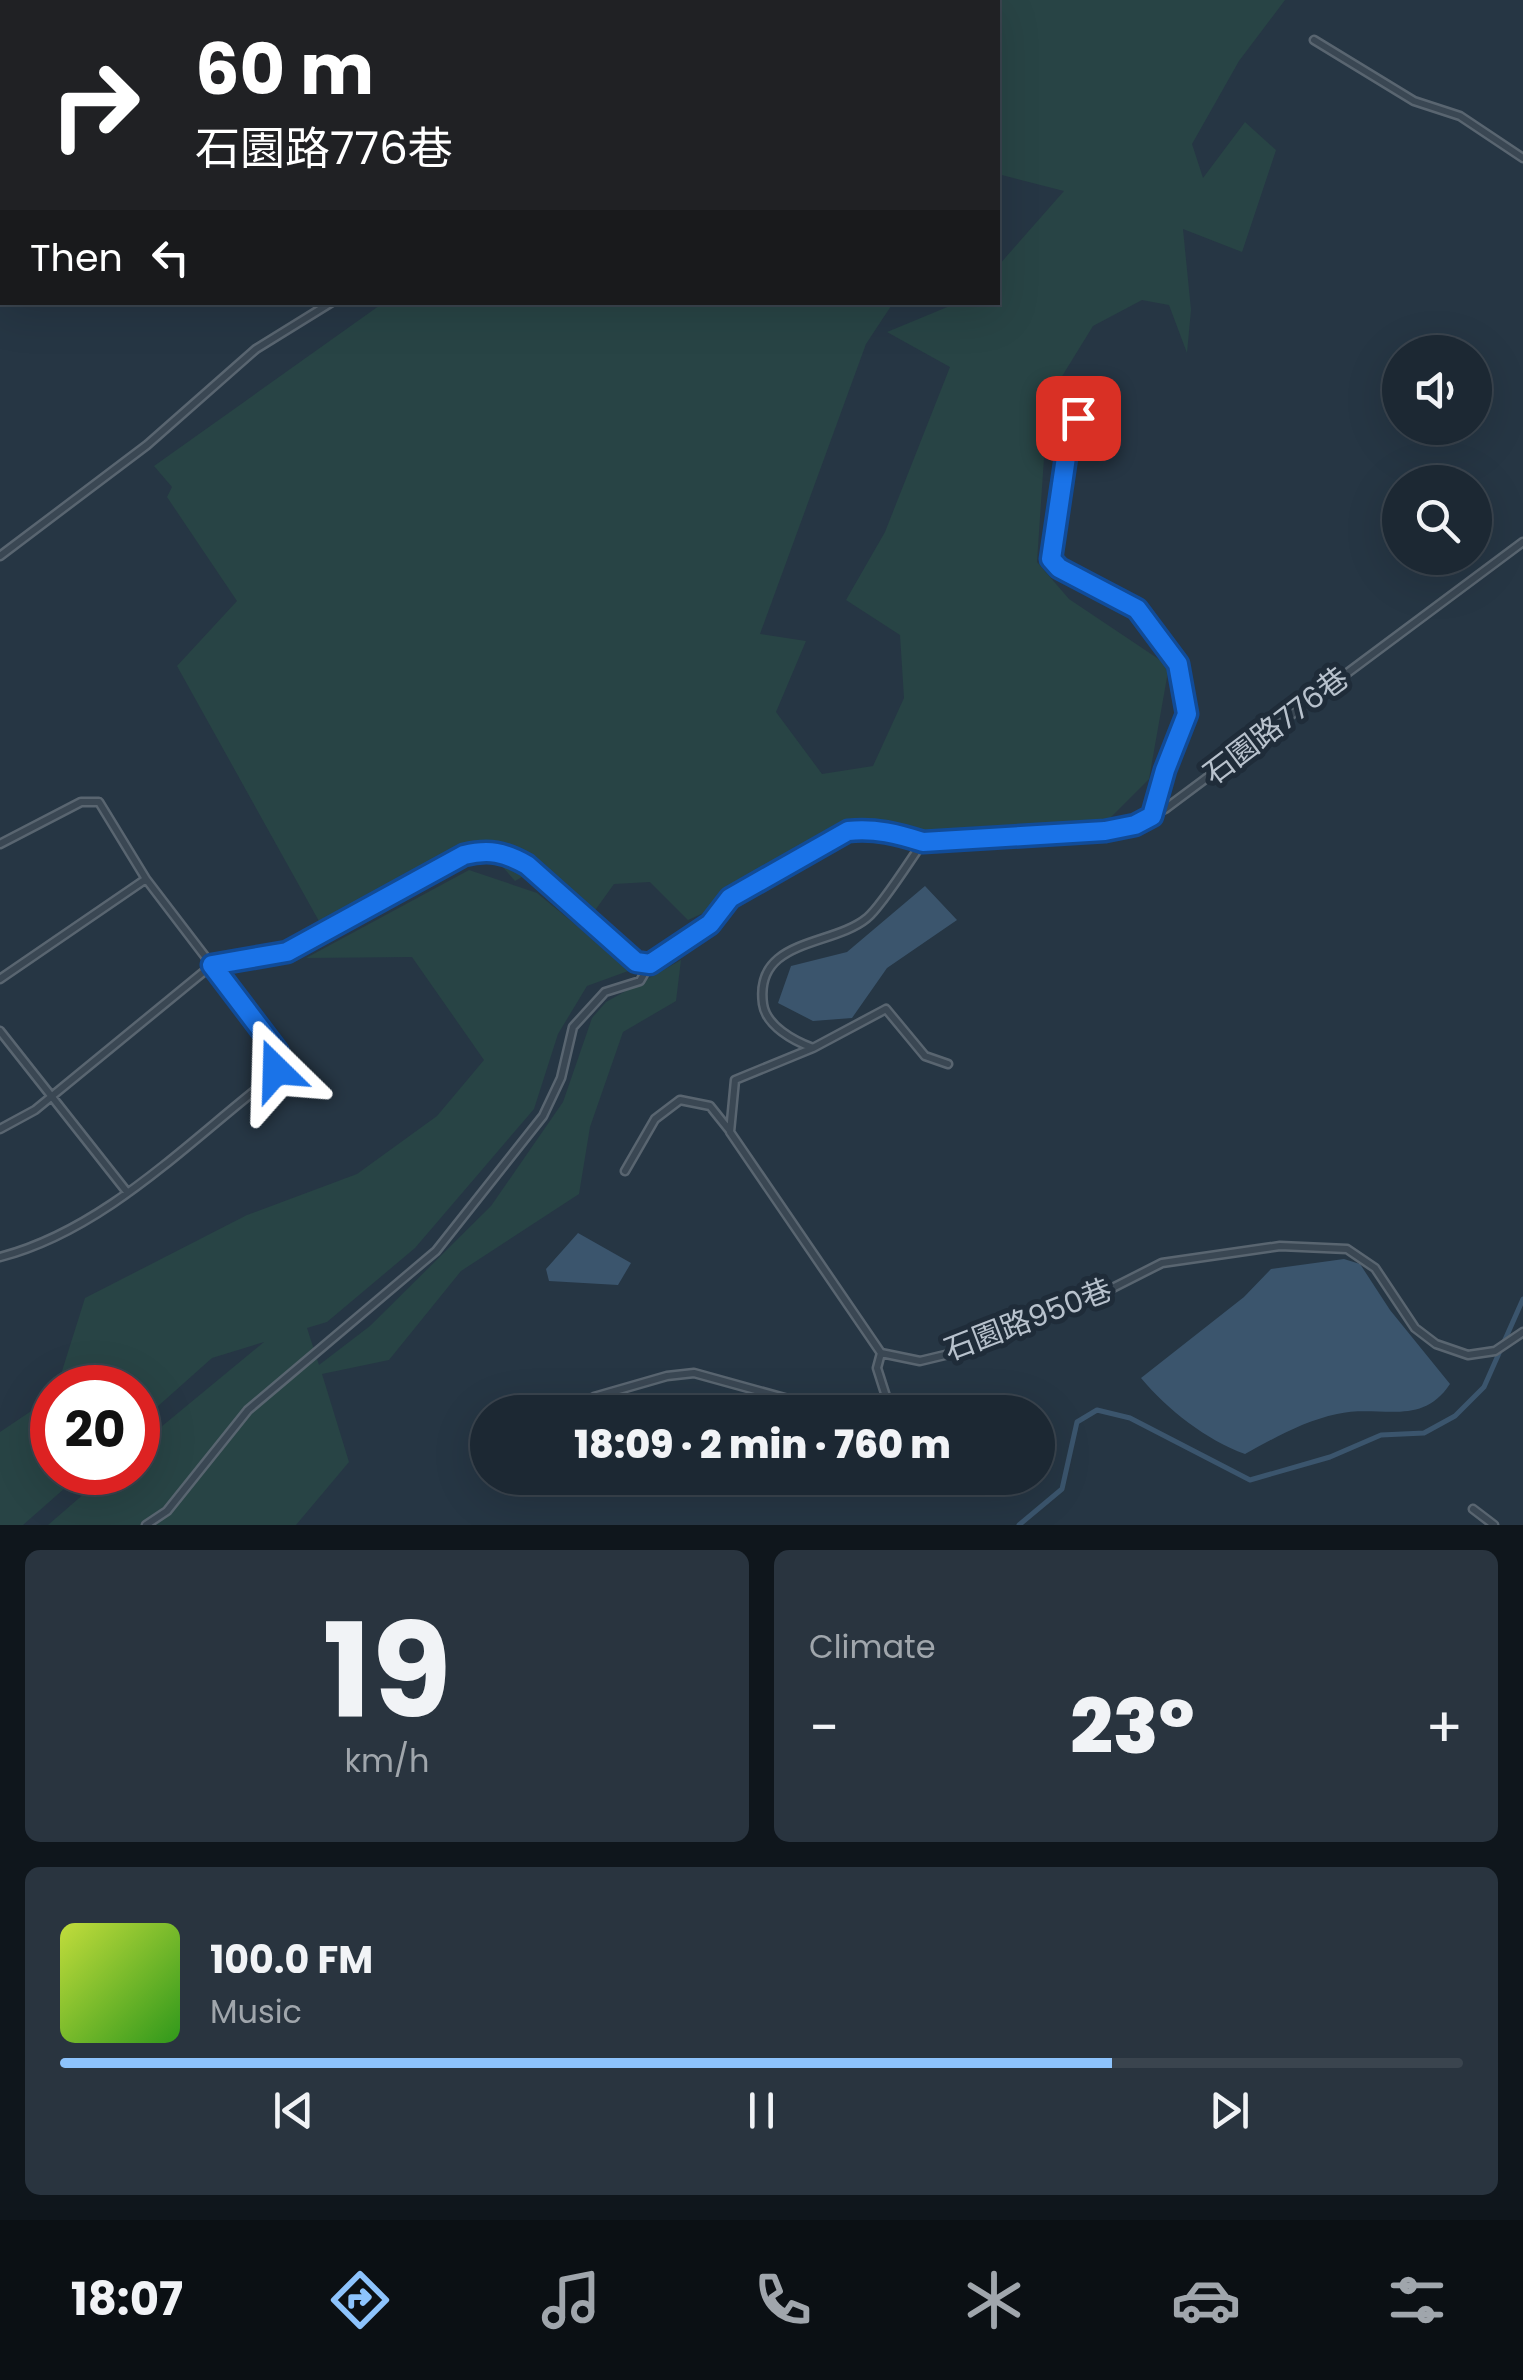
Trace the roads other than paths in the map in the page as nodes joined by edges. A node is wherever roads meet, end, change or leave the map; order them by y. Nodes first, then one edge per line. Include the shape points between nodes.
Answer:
1 (1314, 40) dead end
2 (1523, 158) edge
3 (327, 305) edge
4 (1112, 388) dead end
5 (1523, 542) edge
6 (0, 556) edge
7 (1152, 816) junction
8 (923, 842) junction
9 (0, 844) edge
10 (146, 878) junction
11 (650, 964) junction
12 (212, 965) junction
13 (0, 979) edge
14 (0, 1031) edge
15 (814, 1048) junction
16 (948, 1064) dead end
17 (50, 1097) junction
18 (0, 1130) edge
19 (730, 1132) junction
20 (626, 1171) dead end
21 (127, 1192) junction
22 (0, 1257) edge
23 (1523, 1332) edge
24 (881, 1352) junction
25 (601, 1395) edge
26 (774, 1395) edge
27 (886, 1395) edge
28 (1473, 1508) dead end
29 (146, 1525) edge
30 (1494, 1525) edge

1 - 2 lane via 1414,101 1460,116
3 - 6 lane via 256,349 147,445
4 - 7 lane via 1070,430 1051,559 1137,609 1178,664 1187,714
5 - 7 lane, 石園路776巷
7 - 8 lane, 石園路776巷 via 1105,831
8 - 11 lane, 石園路776巷 via 848,831 730,898 710,924
8 - 15 lane via 868,918 776,958 761,986 764,1012 793,1040
9 - 10 lane via 81,802 99,802
10 - 12 lane
10 - 13 lane
11 - 12 lane via 636,962 527,865 486,850 464,855 287,952
11 - 29 lane, 石園路776巷 via 640,981 604,992 573,1027 543,1116 436,1251 248,1410 167,1510
12 - 17 lane
12 - 21 lane via 278,1052 276,1070
14 - 17 lane
15 - 16 lane via 886,1008 925,1056
15 - 19 lane via 735,1080
17 - 18 lane
17 - 21 lane
19 - 20 lane via 710,1106 680,1100 655,1119
19 - 24 lane
21 - 22 lane via 65,1231
23 - 24 lane, 石園路950巷 via 1495,1351 1468,1354 1436,1344 1415,1328 1375,1268 1347,1249 1280,1246 1162,1263 1073,1308 970,1348 920,1361
24 - 27 lane via 877,1368
25 - 26 lane via 694,1373
28 - 30 lane

